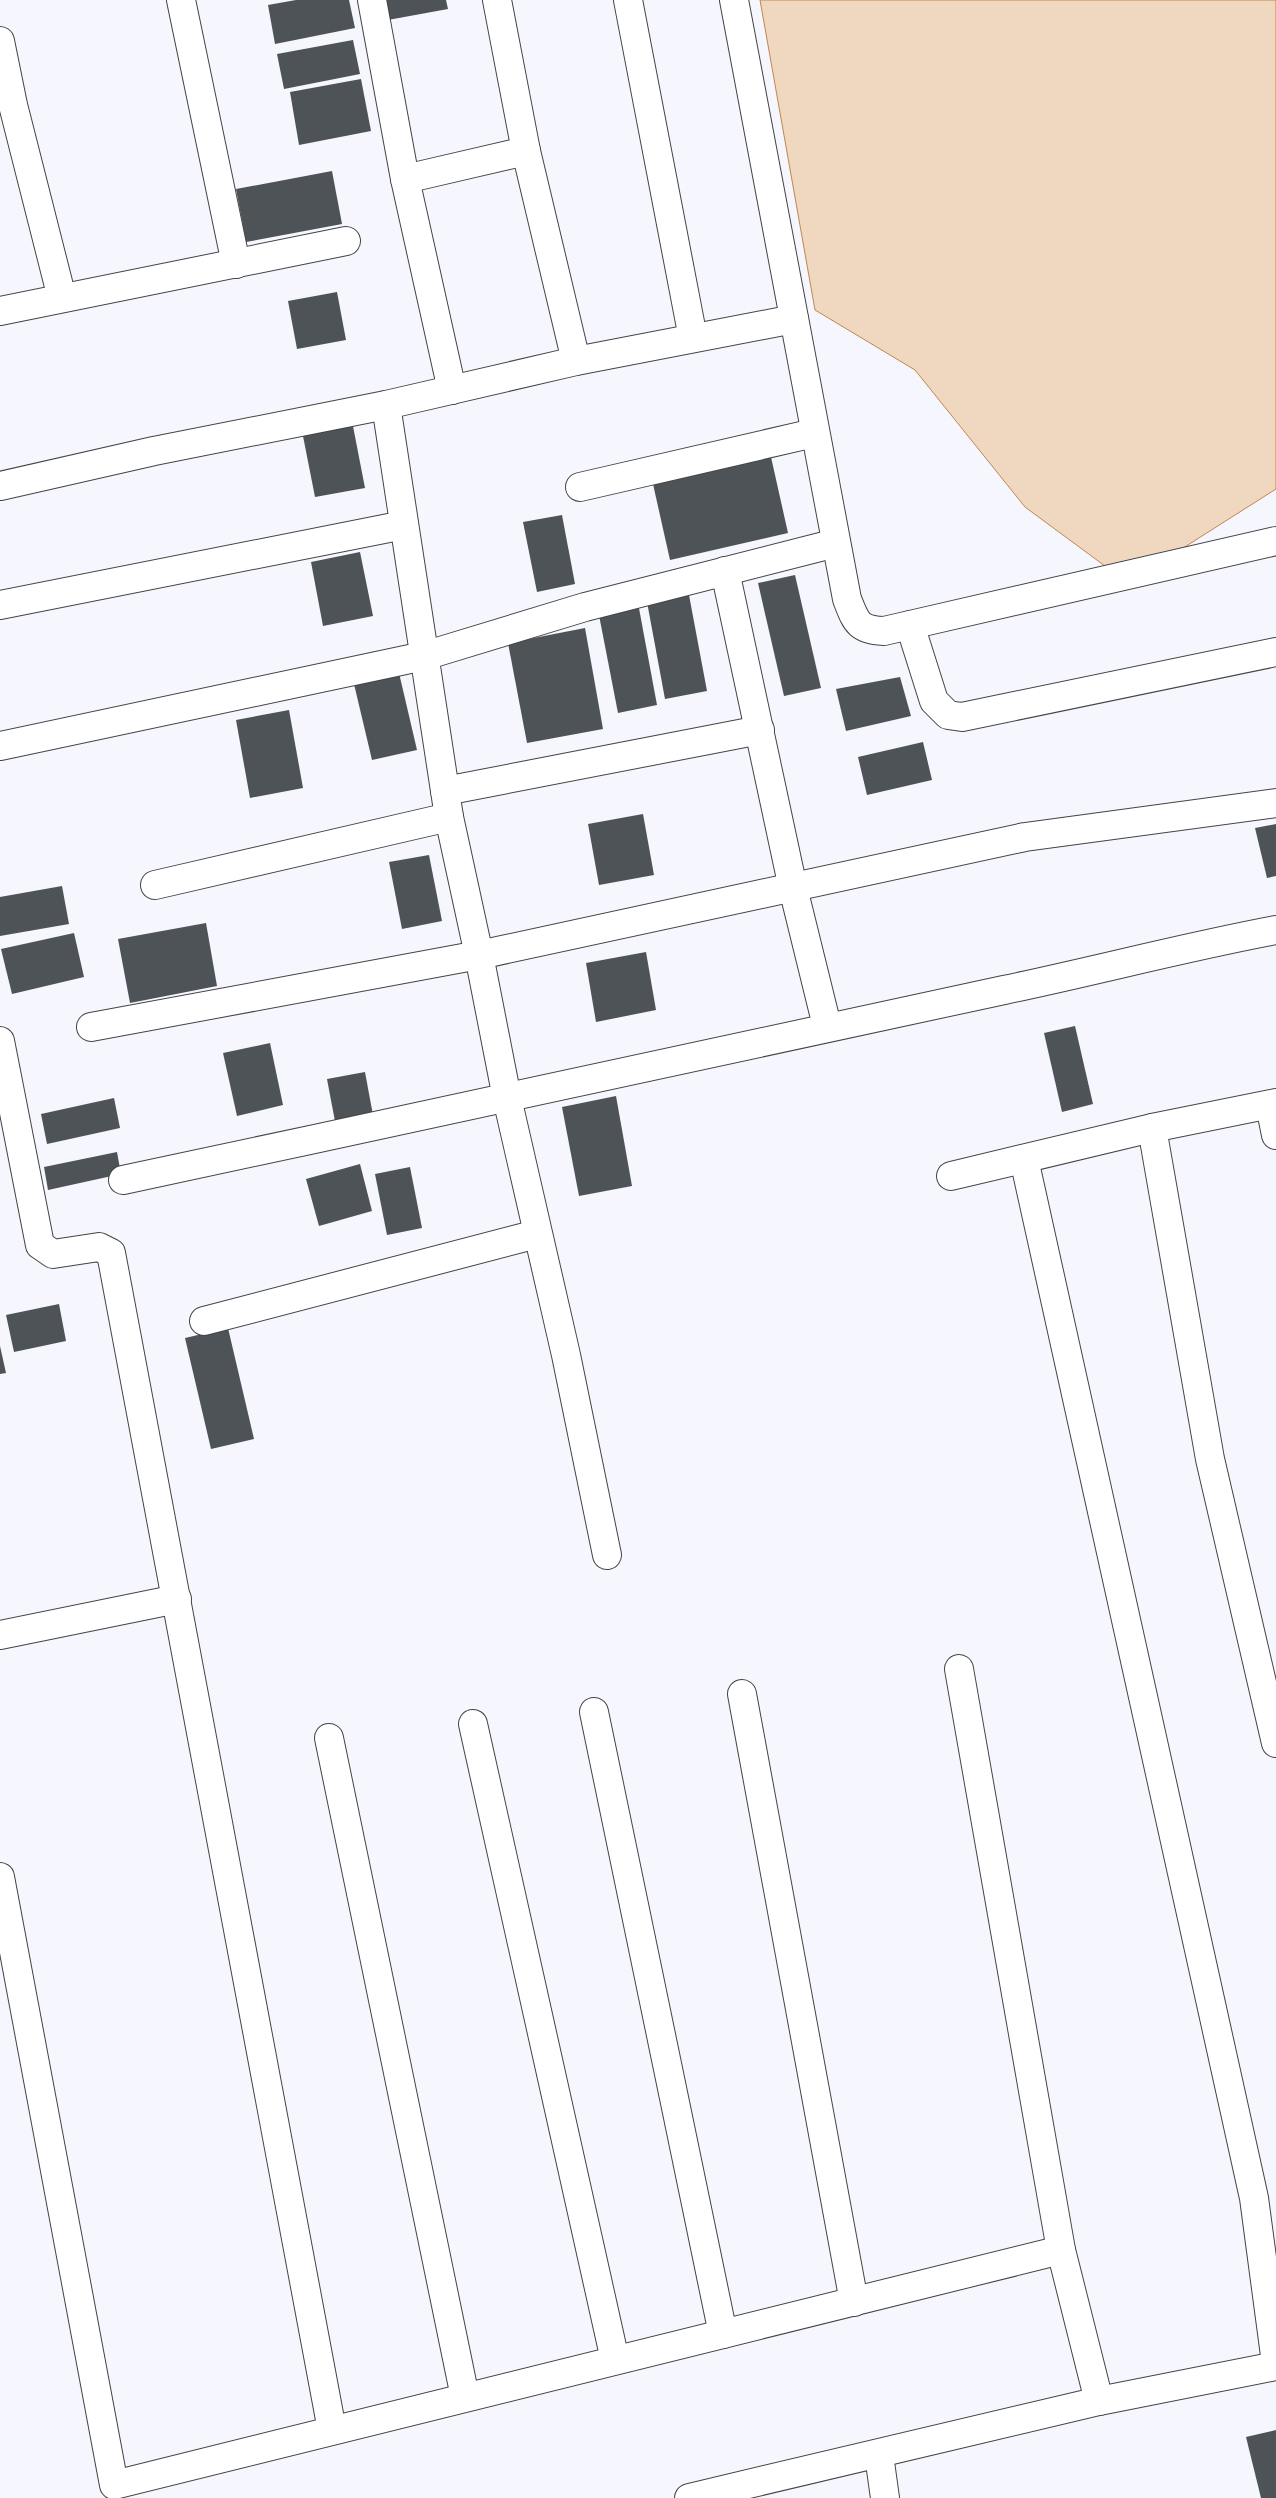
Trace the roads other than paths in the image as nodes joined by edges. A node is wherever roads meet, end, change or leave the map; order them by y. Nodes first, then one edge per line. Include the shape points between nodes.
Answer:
1 (181, 0) edge
2 (372, 0) edge
3 (497, 0) edge
4 (628, 0) edge
5 (734, 0) edge
6 (0, 42) edge
7 (6, 106) edge
8 (526, 151) junction
9 (405, 180) junction
10 (346, 241) dead end
11 (236, 264) junction
12 (62, 298) junction
13 (0, 312) edge
14 (794, 319) junction
15 (693, 338) junction
16 (576, 361) junction
17 (452, 390) junction
18 (386, 405) junction
19 (814, 433) junction
20 (0, 486) edge
21 (580, 487) dead end
22 (404, 525) junction
23 (1276, 541) edge
24 (836, 543) junction
25 (724, 571) junction
26 (0, 605) edge
27 (910, 625) junction
28 (1276, 652) edge
29 (424, 656) junction
30 (760, 730) junction
31 (0, 746) edge
32 (1276, 803) edge
33 (447, 804) junction
34 (154, 884) dead end
35 (793, 888) junction
36 (1276, 930) edge
37 (479, 956) junction
38 (827, 1026) junction
39 (91, 1027) dead end
40 (0, 1041) edge
41 (506, 1098) junction
42 (1273, 1104) edge
43 (1152, 1128) junction
44 (1276, 1134) edge
45 (1024, 1160) junction
46 (951, 1176) dead end
47 (123, 1180) dead end
48 (537, 1234) junction
49 (204, 1321) dead end
50 (607, 1555) dead end
51 (178, 1598) junction
52 (0, 1635) edge
53 (959, 1669) dead end
54 (742, 1694) dead end
55 (594, 1712) dead end
56 (473, 1724) dead end
57 (329, 1738) dead end
58 (1276, 1743) edge
59 (0, 1877) edge
60 (1061, 2250) junction
61 (854, 2302) junction
62 (723, 2334) junction
63 (614, 2360) junction
64 (1276, 2364) edge
65 (465, 2397) junction
66 (1099, 2401) junction
67 (332, 2430) junction
68 (879, 2455) junction
69 (689, 2498) edge
70 (885, 2498) edge

1 - 11 street
2 - 9 street
3 - 8 street
4 - 15 street
5 - 14 street
6 - 7 street
7 - 12 street
8 - 9 street
8 - 16 street
9 - 17 street
10 - 11 street
11 - 12 street
12 - 13 street
14 - 15 street
14 - 19 street
15 - 16 street
16 - 17 street
17 - 18 street
18 - 20 street via 154,451
18 - 22 street
19 - 21 street
19 - 24 street
22 - 26 street
22 - 29 street
23 - 27 street
24 - 25 street
24 - 27 street via 855,620 868,630 884,631
25 - 29 street via 585,607
25 - 30 street
27 - 28 street via 934,701 948,715 962,717
29 - 31 street
29 - 33 street
30 - 33 street
30 - 35 street
32 - 35 street via 1024,837
33 - 34 street
33 - 37 street
35 - 37 street
35 - 38 street
36 - 38 street
37 - 39 street
37 - 41 street
38 - 41 street
40 - 51 street via 40,1245 54,1254 99,1247 111,1253
41 - 47 street
41 - 48 street
42 - 43 street
42 - 44 street
43 - 45 street
43 - 58 street via 1210,1459
45 - 46 street
45 - 64 street via 1254,2198
48 - 49 street
48 - 50 street via 566,1355
51 - 52 street
51 - 67 street
53 - 60 street
54 - 61 street
55 - 62 street
56 - 63 street
57 - 65 street
59 - 67 street via 114,2485
60 - 61 street
60 - 66 street
61 - 62 street
62 - 63 street
63 - 65 street
64 - 66 street
65 - 67 street
66 - 68 street
68 - 69 street
68 - 70 street

